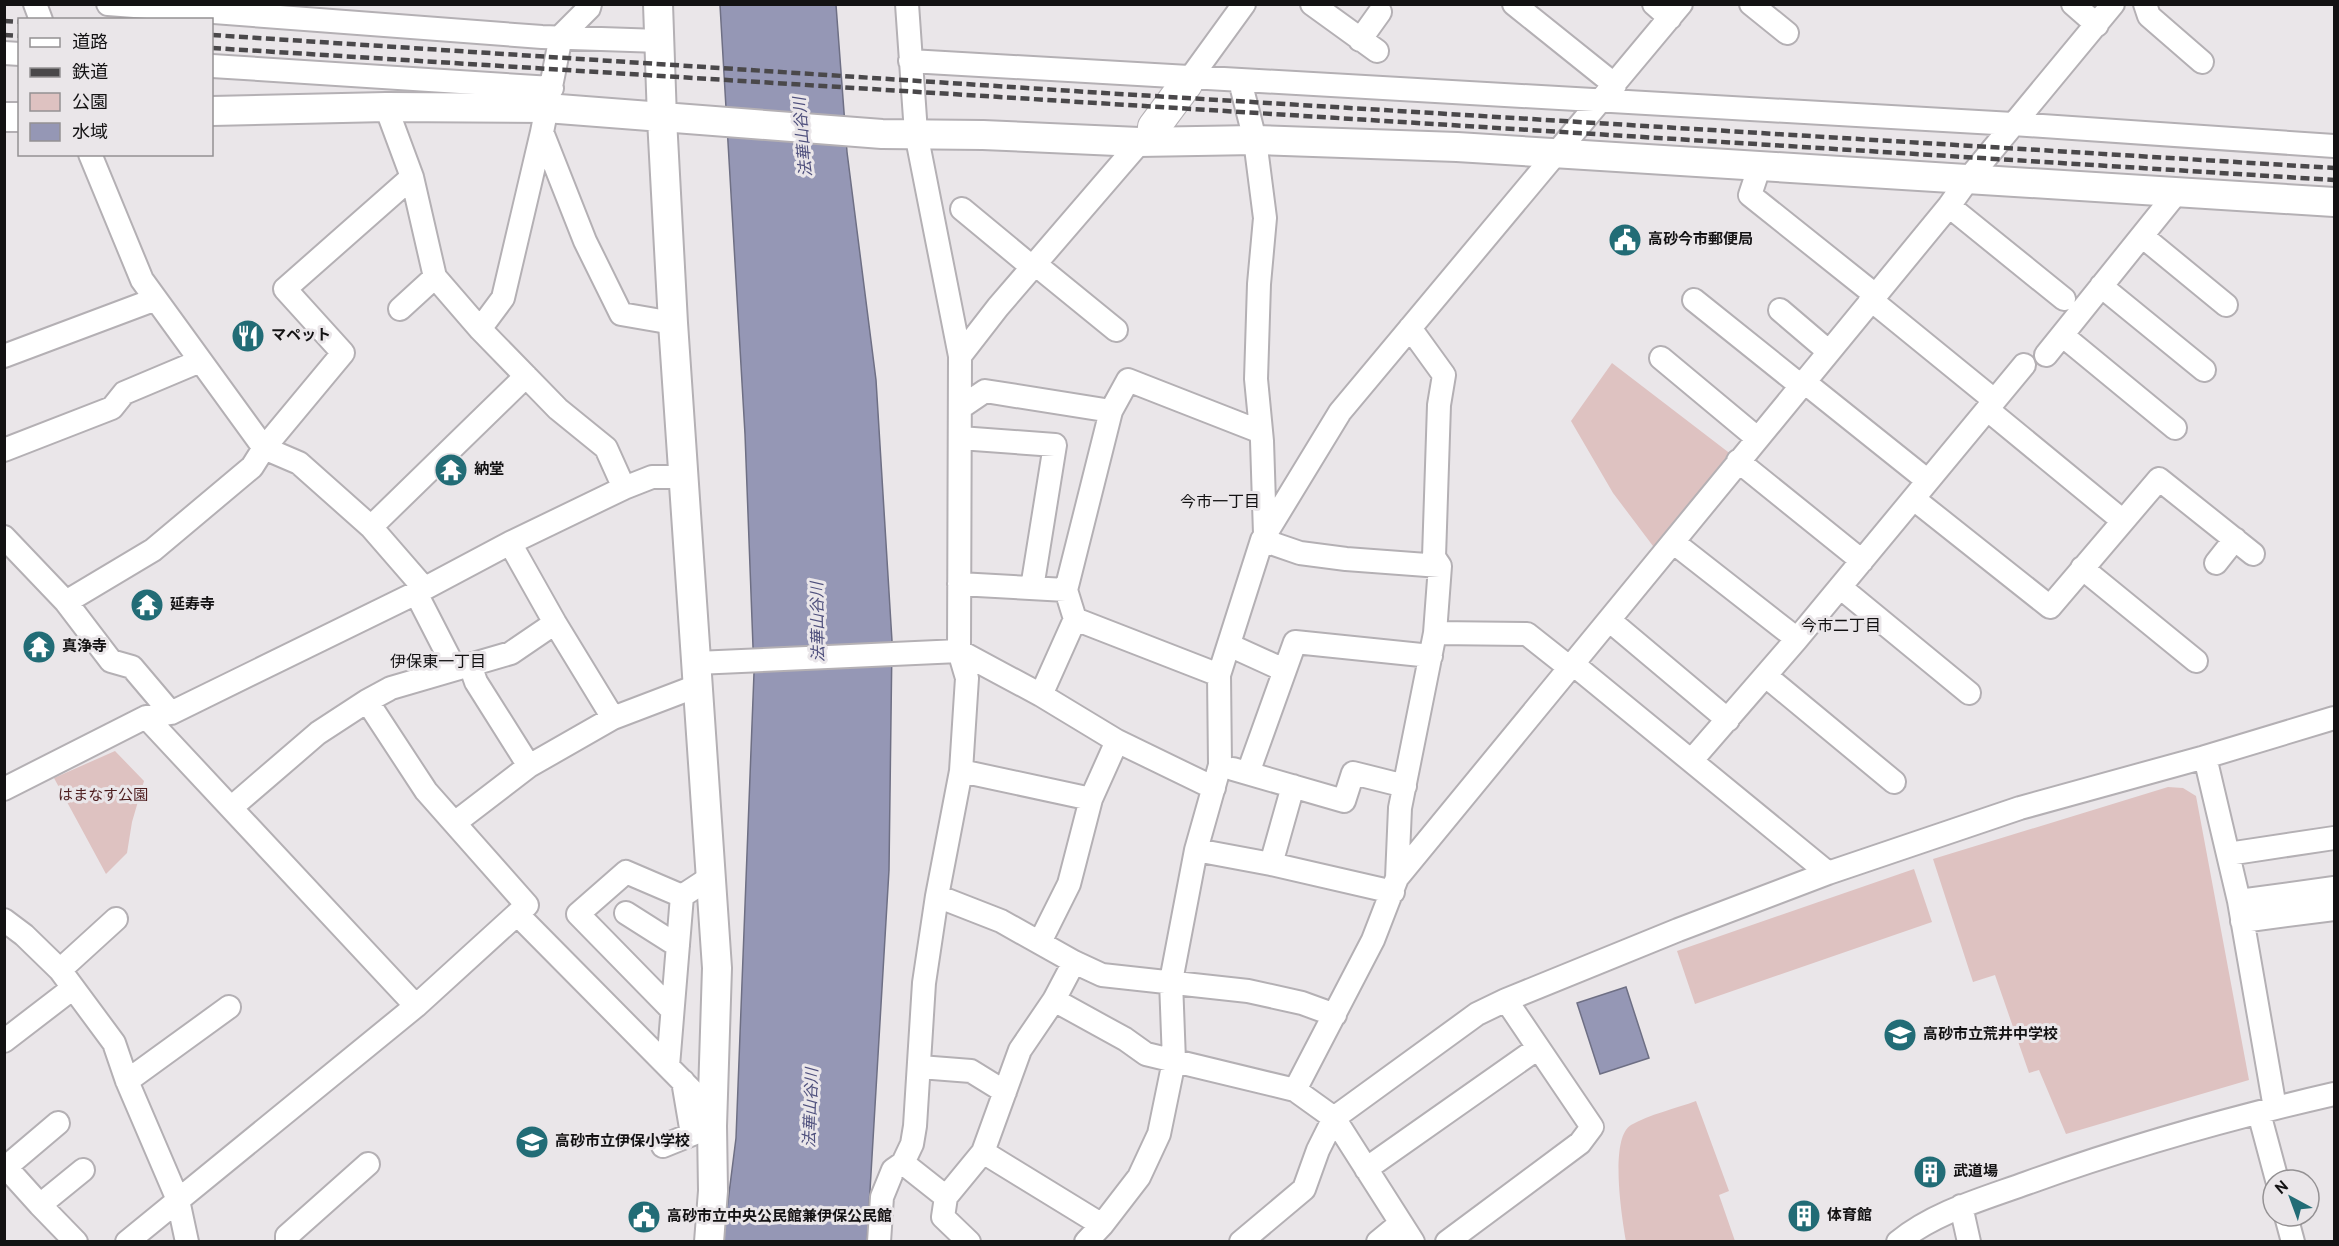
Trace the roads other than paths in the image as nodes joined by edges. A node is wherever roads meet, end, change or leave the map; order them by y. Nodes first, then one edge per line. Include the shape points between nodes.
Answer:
1 (108, 4) edge
2 (590, 4) edge
3 (658, 4) edge
4 (907, 4) edge
5 (1244, 4) edge
6 (1312, 4) edge
7 (1751, 4) edge
8 (2073, 4) edge
9 (2113, 4) edge
10 (2145, 4) edge
11 (1516, 5) edge
12 (1668, 9) edge
13 (1380, 12) dead end
14 (2097, 25) junction
15 (1787, 33) dead end
16 (561, 36) junction
17 (660, 41) junction
18 (910, 61) junction
19 (2202, 62) dead end
20 (213, 66) edge
21 (1189, 81) junction
22 (1240, 81) junction
23 (1608, 93) junction
24 (386, 107) junction
25 (547, 109) junction
26 (213, 111) edge
27 (662, 119) junction
28 (2013, 124) junction
29 (916, 133) junction
30 (1146, 135) junction
31 (1255, 140) junction
32 (2334, 146) edge
33 (1557, 153) junction
34 (91, 156) edge
35 (1760, 165) junction
36 (412, 177) junction
37 (1969, 178) junction
38 (2178, 191) junction
39 (2334, 202) edge
40 (1949, 206) junction
41 (962, 209) dead end
42 (2142, 236) junction
43 (1033, 266) junction
44 (435, 277) junction
45 (2101, 286) junction
46 (1872, 297) junction
47 (156, 298) junction
48 (2064, 299) dead end
49 (1694, 300) dead end
50 (2226, 305) dead end
51 (400, 309) dead end
52 (1780, 310) dead end
53 (673, 323) junction
54 (1410, 328) junction
55 (480, 329) junction
56 (1116, 330) dead end
57 (2062, 335) junction
58 (1828, 351) junction
59 (2046, 355) dead end
60 (4, 356) edge
61 (960, 356) junction
62 (1661, 358) dead end
63 (200, 361) junction
64 (2024, 365) dead end
65 (2204, 370) dead end
66 (525, 376) junction
67 (1801, 383) junction
68 (1991, 405) junction
69 (960, 408) junction
70 (1111, 411) junction
71 (2175, 428) dead end
72 (1261, 432) junction
73 (960, 438) junction
74 (1757, 438) junction
75 (264, 448) junction
76 (4, 450) edge
77 (1738, 462) junction
78 (684, 477) junction
79 (1928, 481) junction
80 (624, 488) junction
81 (1914, 499) junction
82 (2122, 521) junction
83 (371, 527) junction
84 (4, 537) edge
85 (1264, 537) junction
86 (2235, 539) junction
87 (1673, 542) junction
88 (510, 543) junction
89 (2253, 554) dead end
90 (1862, 561) junction
91 (2216, 563) dead end
92 (1440, 566) junction
93 (2082, 568) junction
94 (959, 584) junction
95 (1840, 587) junction
96 (1032, 588) junction
97 (1066, 590) junction
98 (420, 591) junction
99 (66, 602) junction
100 (1075, 618) junction
101 (1609, 621) junction
102 (555, 623) junction
103 (1435, 633) junction
104 (1797, 639) junction
105 (1229, 645) junction
106 (959, 651) junction
107 (1431, 656) junction
108 (2196, 661) dead end
109 (1572, 666) junction
110 (462, 667) junction
111 (1284, 670) junction
112 (697, 674) junction
113 (1219, 675) junction
114 (1766, 676) junction
115 (1969, 693) dead end
116 (1041, 695) junction
117 (367, 701) junction
118 (171, 713) junction
119 (146, 717) junction
120 (613, 718) junction
121 (2334, 718) edge
122 (1728, 720) junction
123 (1117, 741) junction
124 (2205, 757) junction
125 (1692, 760) junction
126 (1220, 765) junction
127 (529, 766) junction
128 (961, 771) junction
129 (1248, 773) junction
130 (1894, 782) dead end
131 (1293, 786) junction
132 (1405, 786) junction
133 (1214, 788) junction
134 (4, 789) edge
135 (1091, 799) junction
136 (232, 807) junction
137 (456, 822) junction
138 (2334, 838) edge
139 (1196, 850) junction
140 (2228, 854) junction
141 (1271, 864) junction
142 (1828, 873) junction
143 (711, 878) junction
144 (1395, 885) junction
145 (2334, 888) edge
146 (682, 896) junction
147 (937, 896) junction
148 (2334, 909) edge
149 (2240, 911) junction
150 (627, 913) dead end
151 (517, 914) junction
152 (116, 919) dead end
153 (4, 920) edge
154 (14, 940) edge
155 (1040, 942) junction
156 (678, 946) junction
157 (1074, 962) junction
158 (66, 979) junction
159 (1171, 981) junction
160 (1054, 1000) junction
161 (1506, 1000) junction
162 (416, 1006) junction
163 (229, 1007) dead end
164 (672, 1010) junction
165 (1335, 1016) junction
166 (4, 1041) edge
167 (1538, 1048) junction
168 (1174, 1061) junction
169 (920, 1067) junction
170 (675, 1074) junction
171 (127, 1081) junction
172 (1295, 1090) junction
173 (1005, 1092) junction
174 (2334, 1094) edge
175 (2267, 1110) junction
176 (1334, 1118) junction
177 (58, 1124) dead end
178 (705, 1124) junction
179 (663, 1146) dead end
180 (983, 1152) junction
181 (903, 1163) junction
182 (368, 1164) dead end
183 (5, 1166) edge
184 (2275, 1168) edge
185 (1366, 1169) junction
186 (83, 1170) dead end
187 (946, 1197) junction
188 (178, 1200) junction
189 (39, 1205) junction
190 (1961, 1206) junction
191 (1102, 1225) junction
192 (1407, 1232) edge
193 (76, 1242) edge
194 (127, 1242) edge
195 (187, 1242) edge
196 (286, 1242) edge
197 (709, 1242) edge
198 (879, 1242) edge
199 (969, 1242) edge
200 (1086, 1242) edge
201 (1241, 1242) edge
202 (1378, 1242) edge
203 (1447, 1242) edge
204 (1898, 1242) edge
205 (1969, 1242) edge

1 - 16 street
2 - 16 street
3 - 17 street
4 - 18 street
5 - 21 street
6 - 13 street via 1369,45
7 - 15 street
8 - 14 street
9 - 14 street
10 - 19 street via 2149,16
11 - 23 street
12 - 23 street
14 - 28 street
16 - 17 street
16 - 25 street
17 - 27 street
18 - 21 street
18 - 29 street
20 - 25 street
21 - 22 street
21 - 30 main road
22 - 23 street
22 - 31 street
23 - 28 street
23 - 33 street
24 - 25 street
24 - 26 street
24 - 36 street
25 - 27 street
25 - 53 street via 585,240 621,314
25 - 55 street via 503,298
27 - 29 street
27 - 53 street
28 - 32 street
28 - 37 street
29 - 30 street
29 - 61 street
30 - 31 street
30 - 43 street
31 - 33 street
31 - 72 street via 1265,218 1256,379
33 - 35 street
33 - 54 street
34 - 47 street via 142,280
35 - 37 street
35 - 46 street via 1750,195
36 - 44 street
36 - 75 street via 285,289 343,353
37 - 38 street
37 - 40 street
38 - 39 street
38 - 42 street
40 - 46 street
40 - 48 street
41 - 43 street
42 - 45 street
42 - 50 street
43 - 56 street
43 - 61 street
44 - 51 street
44 - 55 street
45 - 57 street
45 - 65 street
46 - 58 street
46 - 68 street
47 - 60 street
47 - 63 street
49 - 67 street
52 - 58 street
53 - 78 street
54 - 85 street via 1340,412
54 - 92 street via 1444,375 1438,405 1434,557
55 - 66 street
57 - 59 street
57 - 71 street
58 - 67 street
61 - 69 street
62 - 74 street
63 - 75 street
63 - 76 street via 124,393 112,408
64 - 68 street
66 - 80 street via 558,410 606,448
66 - 83 street
67 - 74 street
67 - 79 street
68 - 79 street
68 - 82 street
69 - 70 street via 985,391
69 - 73 street
70 - 72 street via 1128,380
70 - 97 street
72 - 85 street
73 - 94 street
73 - 96 street via 1055,445
74 - 77 street
75 - 83 street via 299,463
75 - 99 street via 252,467 153,550
77 - 87 street
77 - 90 street
78 - 80 street via 652,477
78 - 112 street
79 - 81 street
80 - 88 street
81 - 90 street
81 - 93 street via 2050,607
82 - 86 street via 2159,478
82 - 93 street
83 - 98 street
84 - 99 street
85 - 92 street via 1312,555
85 - 105 street
86 - 89 street
86 - 91 street
87 - 101 street
87 - 104 street
88 - 98 street
88 - 102 street
90 - 95 street
92 - 103 street
93 - 108 street
94 - 96 street
94 - 106 street
95 - 104 street
95 - 115 street
96 - 97 street
97 - 100 street
98 - 110 street
98 - 118 street
99 - 118 street via 111,661 132,667
100 - 113 street
100 - 116 street
101 - 109 street
101 - 122 street
102 - 110 street via 512,653
102 - 120 street
103 - 107 street
103 - 109 street via 1527,634
104 - 114 street
105 - 111 street
105 - 113 street
106 - 112 street
106 - 116 street
106 - 128 street via 967,678
107 - 111 street via 1294,642
107 - 132 street
109 - 125 street
109 - 144 street
110 - 117 street via 391,688
110 - 127 street via 476,682
111 - 129 street
112 - 120 street
112 - 143 street
113 - 126 street
114 - 122 street
114 - 130 street
116 - 123 street
117 - 136 street via 318,734
117 - 137 street via 426,791
118 - 119 street
119 - 134 street
119 - 136 street
120 - 127 street
121 - 124 street
122 - 125 street
123 - 133 street
123 - 135 street
124 - 140 street
124 - 142 street via 2020,808
125 - 142 street
126 - 129 street
126 - 133 street
127 - 137 street
128 - 135 street
128 - 147 street
129 - 131 street
131 - 132 street via 1344,801 1353,773
131 - 141 street
132 - 144 street
133 - 139 street
135 - 155 street via 1069,884
136 - 162 street
137 - 151 street via 527,905
138 - 140 street
139 - 141 street
139 - 159 street
140 - 149 street
141 - 144 street
142 - 161 street
143 - 146 street
143 - 178 street via 717,968
144 - 165 street
145 - 149 street
146 - 156 street
146 - 164 street via 626,872 578,914
147 - 155 street via 1001,921
147 - 169 street via 924,983
148 - 149 street
149 - 175 street
150 - 156 street
151 - 162 street
151 - 170 street
152 - 158 street
153 - 154 street
154 - 158 street
155 - 157 street
156 - 164 street
157 - 159 street via 1102,975
157 - 160 street
158 - 166 street
158 - 171 street via 114,1043
159 - 165 street via 1248,991 1302,1003
159 - 168 street
160 - 168 street via 1146,1054
160 - 173 street via 1020,1050
161 - 167 street
161 - 176 street via 1477,1014
162 - 188 street
163 - 171 street
164 - 170 street
165 - 172 street
167 - 185 street
167 - 203 street via 1592,1127 1580,1143
168 - 172 street
168 - 191 street via 1159,1134 1139,1178
169 - 173 street via 971,1071
169 - 181 street via 912,1144
170 - 178 street
170 - 178 street
171 - 188 street
172 - 176 street
173 - 180 street
174 - 175 street
175 - 184 street
175 - 190 street via 2113,1152
176 - 185 street
176 - 201 street via 1304,1189
177 - 183 street
178 - 179 street
178 - 197 street via 713,1191
180 - 187 street
180 - 191 street
181 - 187 street
181 - 198 street via 893,1170 882,1197
182 - 196 street via 287,1236
183 - 189 street
185 - 192 street
186 - 189 street
187 - 199 street via 943,1217
188 - 194 street
188 - 195 street
189 - 193 street
190 - 204 street
190 - 205 street
191 - 200 street
192 - 202 street

